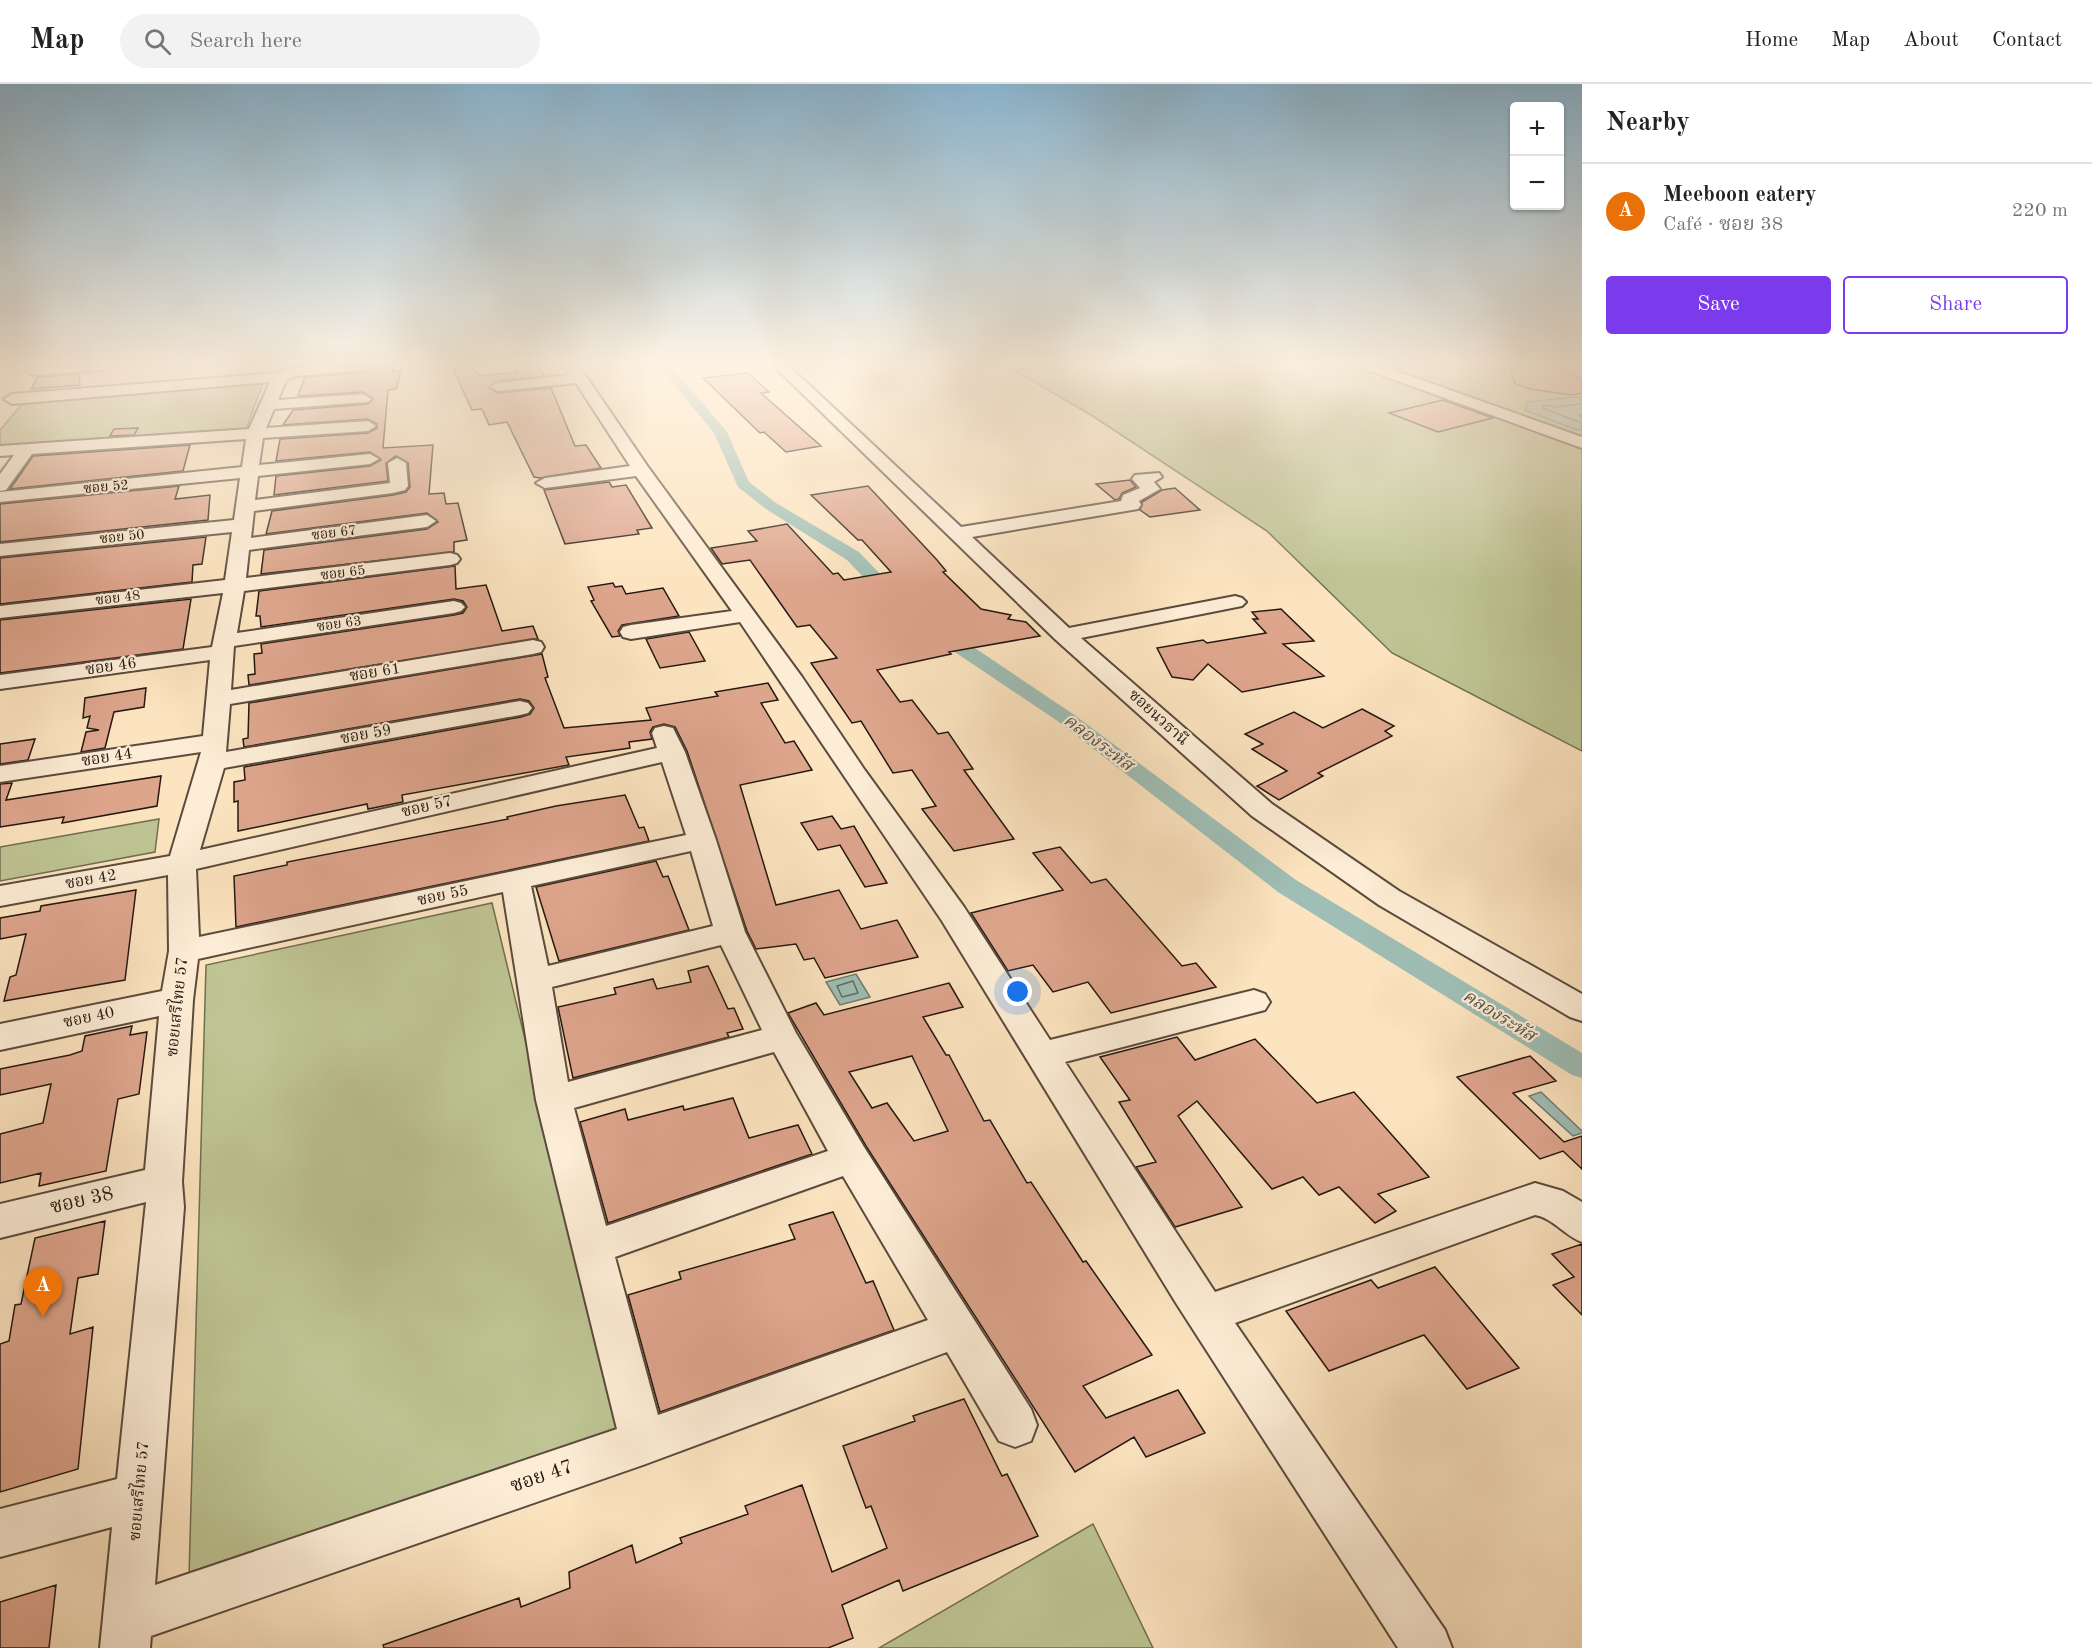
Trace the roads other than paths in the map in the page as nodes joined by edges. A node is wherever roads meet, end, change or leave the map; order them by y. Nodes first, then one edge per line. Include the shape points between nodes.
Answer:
1 (184, 439) edge
2 (254, 439) edge
3 (620, 439) edge
4 (859, 439) edge
5 (26, 450) junction
6 (0, 451) edge
7 (370, 459) dead end
8 (397, 463) dead end
9 (640, 470) junction
10 (248, 474) junction
11 (1153, 477) dead end
12 (545, 483) dead end
13 (0, 486) edge
14 (0, 497) edge
15 (427, 521) dead end
16 (243, 526) junction
17 (959, 533) junction
18 (0, 550) edge
19 (450, 559) dead end
20 (235, 584) junction
21 (1235, 602) dead end
22 (454, 607) dead end
23 (0, 612) edge
24 (746, 615) junction
25 (631, 632) dead end
26 (1064, 635) junction
27 (533, 646) dead end
28 (223, 647) junction
29 (0, 682) edge
30 (217, 699) junction
31 (520, 708) dead end
32 (214, 752) junction
33 (0, 774) edge
34 (702, 840) junction
35 (182, 863) junction
36 (515, 880) junction
37 (0, 896) edge
38 (730, 932) junction
39 (184, 951) junction
40 (536, 980) junction
41 (177, 1000) junction
42 (1254, 1002) dead end
43 (1582, 1009) edge
44 (0, 1037) edge
45 (782, 1037) junction
46 (1042, 1055) junction
47 (554, 1100) junction
48 (851, 1158) junction
49 (163, 1182) junction
50 (0, 1221) edge
51 (1582, 1225) edge
52 (594, 1247) junction
53 (1206, 1314) junction
54 (955, 1330) junction
55 (1015, 1425) dead end
56 (643, 1443) junction
57 (140, 1497) junction
58 (0, 1533) edge
59 (127, 1634) edge
60 (1427, 1648) edge

1 - 5 street
2 - 10 street, ซอยเสรีไทย 57
3 - 9 street
4 - 17 street, ซอยนวธานี
5 - 6 street
5 - 13 street
7 - 10 street, ซอย 52
8 - 16 street via 399,486
9 - 12 street
9 - 24 street
10 - 14 street, ซอย 52
10 - 16 street, ซอยเสรีไทย 57
11 - 17 street via 1141,479 1151,489 1129,499 1132,504
15 - 16 street, ซอย 67
16 - 18 street, ซอย 50
16 - 20 street, ซอยเสรีไทย 57
17 - 26 street, ซอยนวธานี
19 - 20 street, ซอย 65
20 - 23 street, ซอย 48
20 - 28 street, ซอยเสรีไทย 57
21 - 26 street
22 - 28 street, ซอย 63
24 - 25 street
24 - 46 street via 953,914
26 - 43 street, ซอยนวธานี via 1262,810 1389,898
27 - 30 street, ซอย 61
28 - 29 street, ซอย 46
28 - 30 street, ซอยเสรีไทย 57
30 - 32 street, ซอยเสรีไทย 57
31 - 32 street, ซอย 59
32 - 33 street, ซอย 44
32 - 35 street, ซอยเสรีไทย 57
34 - 35 street, ซอย 57 via 668,742
34 - 36 street, ซอย 55
34 - 38 street
35 - 37 street, ซอย 42
35 - 39 street, ซอยเสรีไทย 57
36 - 39 street, ซอย 55
36 - 40 street
38 - 40 street
38 - 45 street
39 - 41 street, ซอยเสรีไทย 57
40 - 47 street
41 - 44 street, ซอย 40
41 - 49 street, ซอยเสรีไทย 57
42 - 46 street
45 - 47 street
45 - 48 street
46 - 53 street
47 - 52 street
48 - 52 street
48 - 54 street
49 - 50 street, ซอย 38
49 - 57 street, ซอยเสรีไทย 57 via 165,1207
51 - 53 street via 1561,1207 1535,1198
52 - 56 street
53 - 60 street
54 - 55 street
54 - 56 street, ซอย 47
56 - 59 street, ซอย 47
57 - 58 street
57 - 59 street, ซอยเสรีไทย 57

